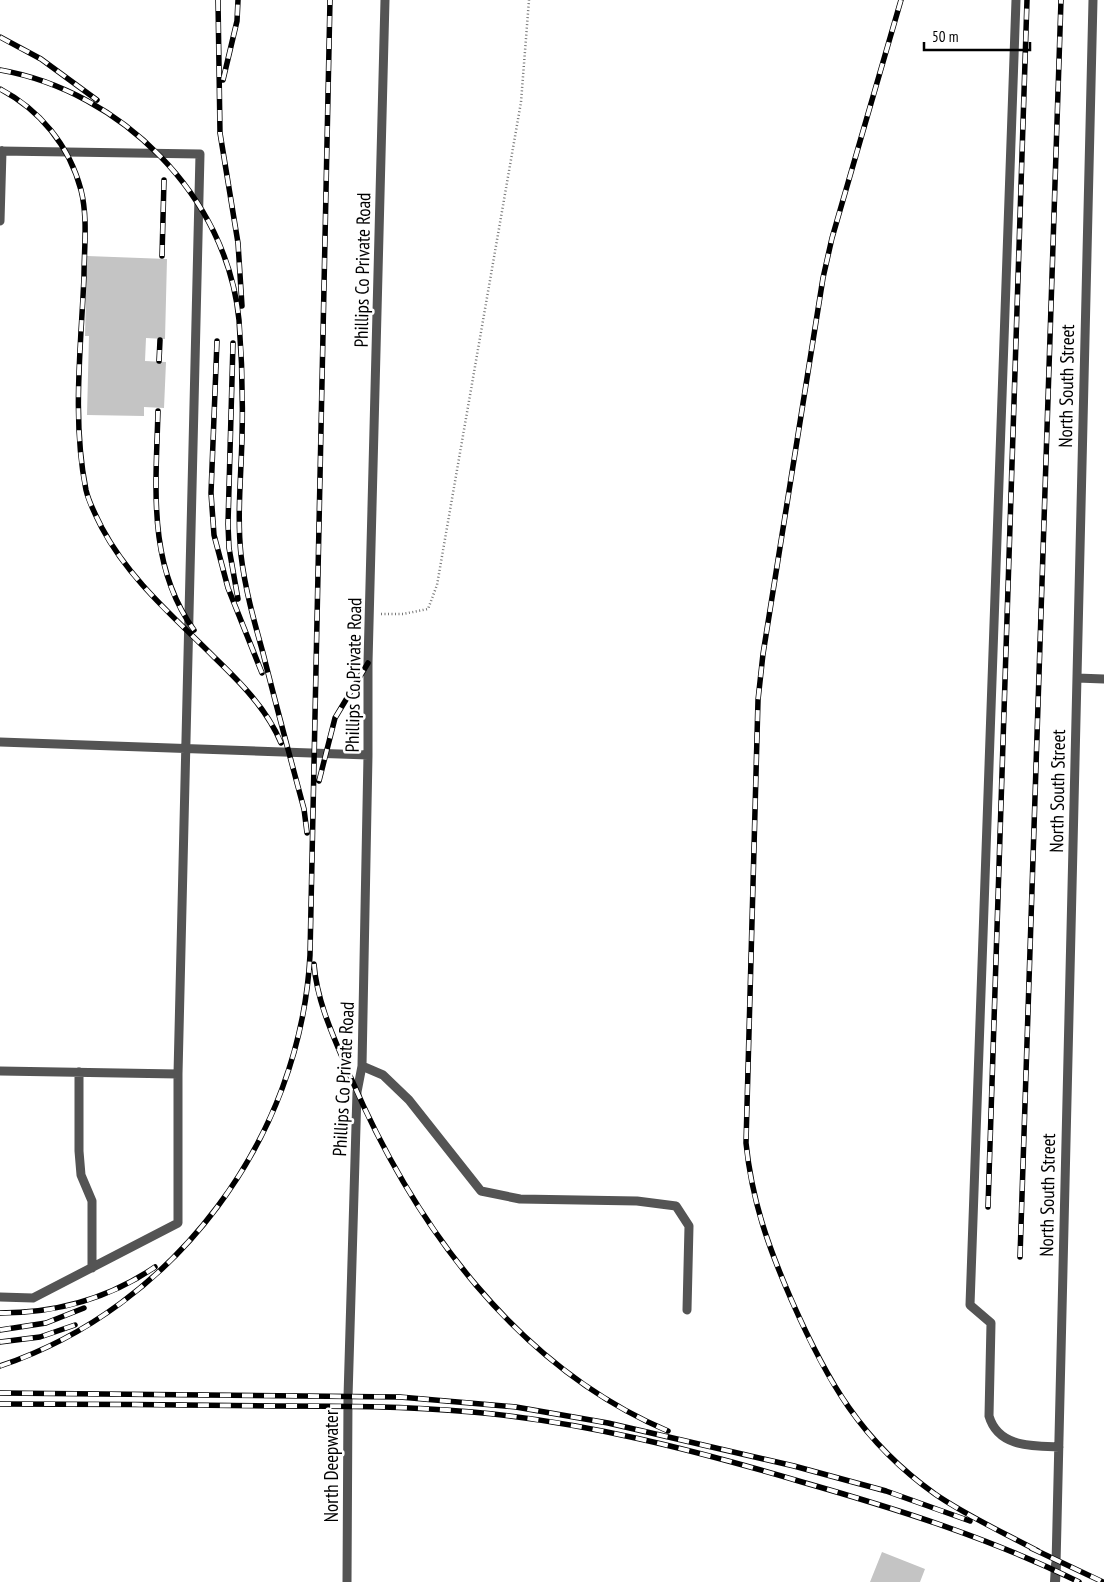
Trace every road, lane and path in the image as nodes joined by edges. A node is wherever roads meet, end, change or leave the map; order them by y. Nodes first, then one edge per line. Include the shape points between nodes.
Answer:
1 (385, 0) edge
2 (529, 0) edge
3 (1016, 0) edge
4 (1093, 0) edge
5 (1, 151) edge
6 (0, 221) edge
7 (369, 614) junction
8 (1077, 678) junction
9 (1104, 679) edge
10 (0, 742) edge
11 (186, 748) junction
12 (368, 755) junction
13 (362, 1066) junction
14 (0, 1071) edge
15 (79, 1072) junction
16 (178, 1074) junction
17 (92, 1268) junction
18 (0, 1297) edge
19 (687, 1310) dead end
20 (351, 1350) joint
21 (1059, 1447) junction
22 (1056, 1565) joint
23 (346, 1582) edge
24 (1056, 1582) edge

1 - 7 lane, Phillips Co Private Road
2 - 7 path via 521,102 437,585 428,609 403,614
3 - 21 lane via 970,1305 991,1323 989,1416 992,1425 999,1435 1011,1441
4 - 8 lane, North South Street
5 - 6 lane
5 - 11 lane via 200,154
7 - 12 lane, Phillips Co Private Road
8 - 9 lane
8 - 21 lane, North South Street
10 - 11 lane
11 - 12 lane
11 - 16 lane
12 - 13 lane, Phillips Co Private Road
13 - 19 lane via 384,1075 409,1100 481,1191 520,1199 637,1201 676,1206 690,1226
13 - 20 lane, Phillips Co Private Road via 357,1092
14 - 15 lane
15 - 16 lane
15 - 17 lane via 79,1151 81,1175 92,1201
16 - 17 lane via 178,1223
17 - 18 lane via 33,1298
20 - 23 lane, North Deepwater
21 - 22 lane, North South Street
22 - 24 street, North South Street

